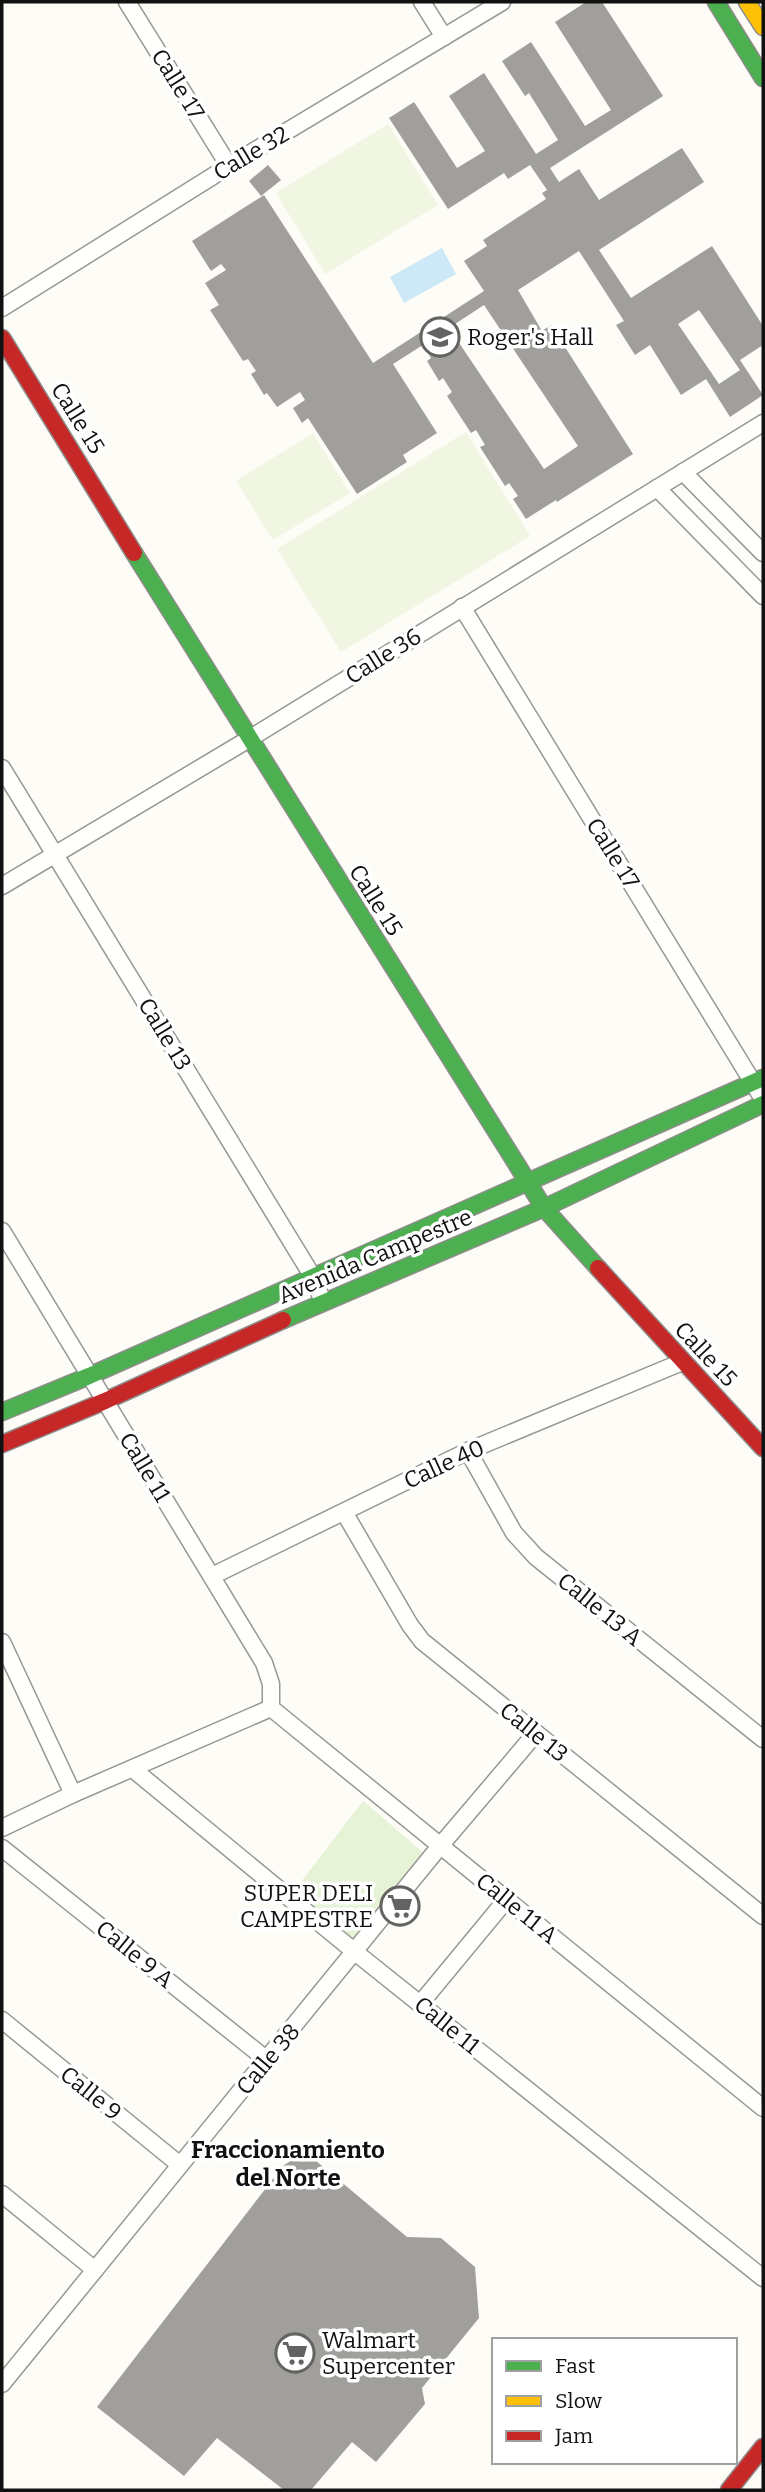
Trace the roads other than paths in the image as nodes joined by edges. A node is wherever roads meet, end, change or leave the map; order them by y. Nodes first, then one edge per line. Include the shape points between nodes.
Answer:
1 (127, 2) edge
2 (422, 2) edge
3 (502, 2) edge
4 (716, 2) edge
5 (747, 2) edge
6 (763, 27) edge
7 (444, 37) junction
8 (763, 78) edge
9 (229, 166) junction
10 (2, 308) edge
11 (2, 338) edge
12 (763, 423) edge
13 (683, 472) junction
14 (657, 488) junction
15 (763, 553) edge
16 (763, 596) edge
17 (462, 607) junction
18 (249, 739) junction
19 (2, 768) edge
20 (55, 854) junction
21 (2, 886) edge
22 (759, 1080) edge
23 (763, 1101) edge
24 (526, 1182) junction
25 (544, 1208) junction
26 (2, 1231) edge
27 (313, 1277) junction
28 (323, 1302) junction
29 (682, 1362) junction
30 (89, 1376) junction
31 (105, 1401) junction
32 (2, 1412) edge
33 (2, 1444) edge
34 (763, 1448) edge
35 (468, 1451) junction
36 (344, 1512) junction
37 (212, 1576) junction
38 (2, 1642) edge
39 (271, 1708) junction
40 (536, 1733) junction
41 (763, 1739) edge
42 (134, 1770) junction
43 (73, 1794) junction
44 (2, 1828) edge
45 (440, 1846) junction
46 (2, 1848) edge
47 (506, 1899) junction
48 (763, 1916) edge
49 (355, 1952) junction
50 (420, 2004) junction
51 (2, 2020) edge
52 (267, 2060) junction
53 (763, 2108) edge
54 (180, 2165) junction
55 (2, 2194) edge
56 (95, 2270) junction
57 (763, 2278) edge
58 (4, 2377) edge
59 (763, 2447) edge
60 (729, 2490) edge

1 - 9 street, Calle 17
2 - 7 street
3 - 7 street, Calle 32
4 - 8 street
5 - 6 street
7 - 9 street, Calle 32
9 - 10 street, Calle 32
11 - 18 street, Calle 15
12 - 13 street, Calle 36
13 - 14 street, Calle 36
13 - 15 street
14 - 16 street
14 - 17 street, Calle 36
17 - 18 street, Calle 36
17 - 22 street, Calle 17
18 - 20 street, Calle 36
18 - 24 street, Calle 15
19 - 20 street, Calle 13
20 - 21 street, Calle 36
20 - 27 street, Calle 13
22 - 23 street, Calle 17
22 - 24 street, Avenida Campestre
23 - 25 street, Avenida Campestre
24 - 25 street, Calle 15
24 - 27 street, Avenida Campestre
25 - 28 street, Avenida Campestre
25 - 29 street, Calle 15
26 - 30 street, Calle 11
27 - 28 street, Calle 13
27 - 30 street, Avenida Campestre
28 - 31 street, Avenida Campestre
29 - 34 street, Calle 15
29 - 35 street, Calle 40
30 - 31 street, Calle 11
30 - 32 street, Avenida Campestre
31 - 33 street, Avenida Campestre
31 - 37 street, Calle 11
35 - 36 street, Calle 40
35 - 41 street, Calle 13 A via 514,1534 536,1558
36 - 37 street, Calle 40
36 - 40 street, Calle 13 via 422,1641
37 - 39 street, Calle 11 via 264,1663 271,1684
38 - 43 street
39 - 42 street
39 - 45 street, Calle 11 A
40 - 45 street, Calle 38
40 - 48 street, Calle 13
42 - 43 street
42 - 49 street, Calle 11
43 - 44 street
45 - 47 street, Calle 11 A
45 - 49 street, Calle 38
46 - 52 street, Calle 9 A
47 - 50 street
47 - 53 street, Calle 11 A
49 - 50 street, Calle 11
49 - 52 street, Calle 38
50 - 57 street, Calle 11
51 - 54 street, Calle 9
52 - 54 street, Calle 38
54 - 56 street, Calle 38
55 - 56 street
56 - 58 street, Calle 38
59 - 60 street

